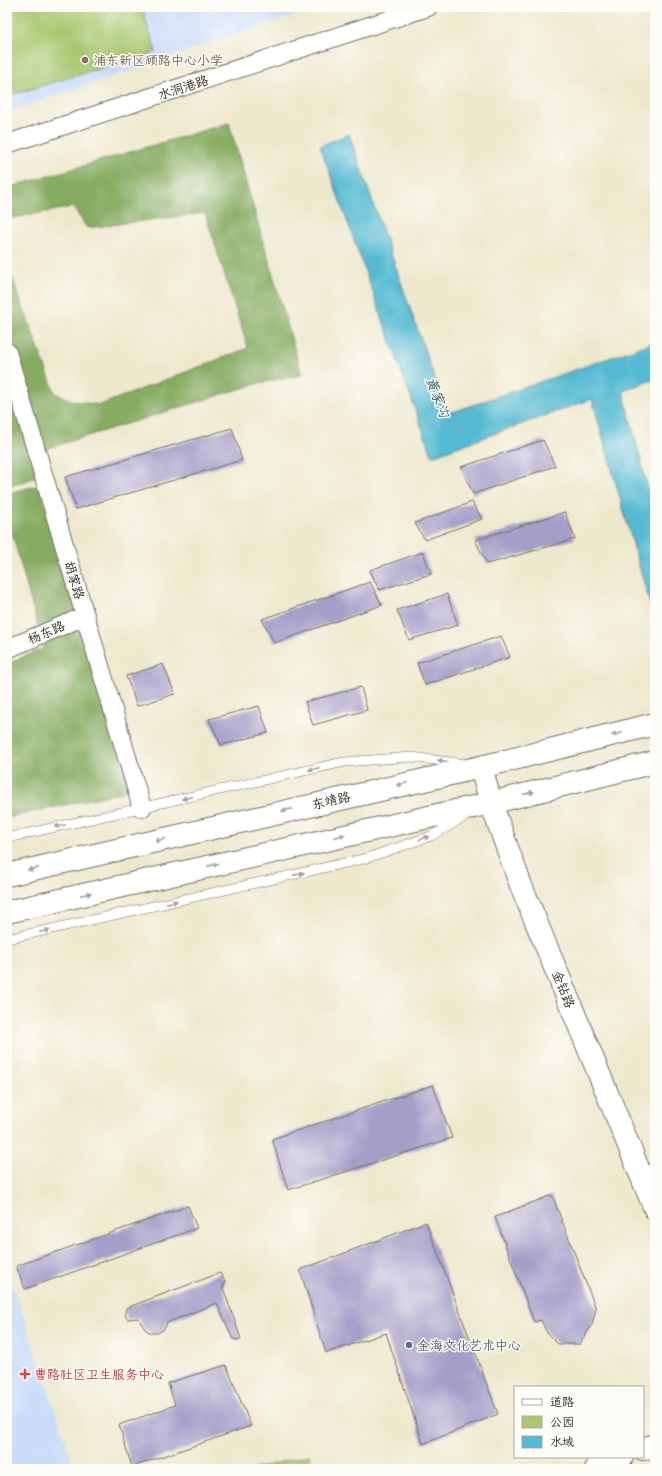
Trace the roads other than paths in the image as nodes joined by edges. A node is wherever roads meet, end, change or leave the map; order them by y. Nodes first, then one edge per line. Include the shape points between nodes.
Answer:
1 (428, 7) edge
2 (7, 144) edge
3 (7, 352) edge
4 (86, 616) junction
5 (7, 649) edge
6 (655, 724) edge
7 (655, 762) edge
8 (481, 767) junction
9 (491, 803) junction
10 (142, 808) junction
11 (7, 838) edge
12 (7, 875) edge
13 (7, 912) edge
14 (7, 939) edge
15 (655, 1209) edge
16 (655, 1445) edge
17 (644, 1449) edge
18 (620, 1458) edge
19 (596, 1469) edge

1 - 2 street, 水洞港路
3 - 4 street, 胡家路
4 - 5 street, 杨东路
4 - 10 street, 胡家路
6 -> 8 main road, 东靖路
9 -> 7 main road
8 - 9 main road, 金钻路
8 -> 10 lane via 412,756 344,762
8 -> 12 main road, 东靖路
13 -> 9 main road
14 -> 9 lane via 367,858 431,836
9 - 15 main road, 金钻路 via 523,890
10 -> 11 lane
16 - 17 main road
18 - 19 main road

